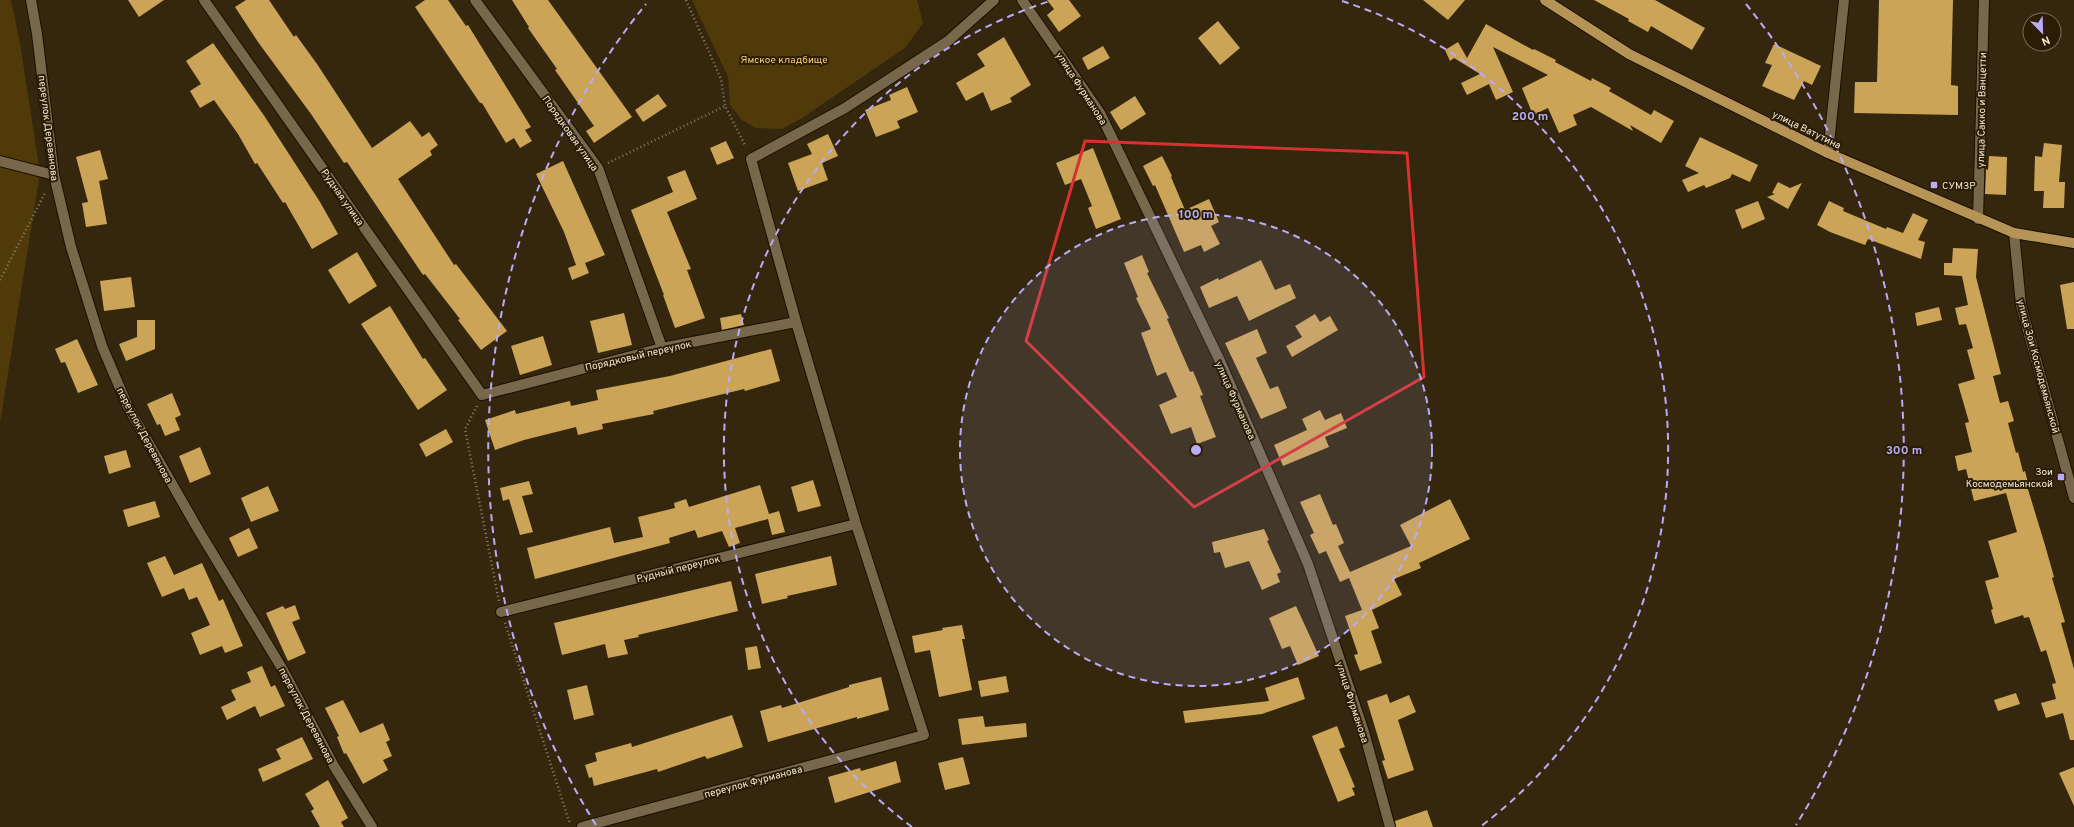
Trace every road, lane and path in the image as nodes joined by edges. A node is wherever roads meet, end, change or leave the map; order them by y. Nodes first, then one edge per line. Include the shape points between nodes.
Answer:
1 (31, 0) edge
2 (204, 0) edge
3 (475, 0) edge
4 (686, 0) edge
5 (994, 0) edge
6 (1022, 0) edge
7 (1545, 0) edge
8 (1844, 0) edge
9 (1984, 0) edge
10 (726, 106) junction
11 (1828, 153) junction
12 (751, 159) junction
13 (0, 161) edge
14 (598, 168) junction
15 (54, 175) junction
16 (1978, 219) junction
17 (2014, 233) junction
18 (2074, 243) edge
19 (0, 280) edge
20 (796, 322) junction
21 (662, 348) junction
22 (482, 395) junction
23 (2074, 498) edge
24 (856, 524) junction
25 (501, 612) junction
26 (372, 827) edge
27 (571, 827) edge
28 (582, 827) edge
29 (1390, 827) edge

1 - 15 street, переулок Деревянова
2 - 22 street, Рудная улица
3 - 14 street, Порядковая улица
4 - 10 path via 721,79
5 - 12 street via 948,41 845,108
6 - 29 street, улица Фурманова via 1100,113 1220,361 1308,564 1364,732
7 - 11 main road, улица Ватутина via 1629,54
8 - 11 street
9 - 16 street, улица Сакко и Ванцетти
10 - 12 path
10 - 14 path
11 - 16 main road, улица Ватутина
12 - 20 street
13 - 15 street
14 - 21 street, Порядковая улица
15 - 19 path
15 - 26 street, переулок Деревянова via 71,247 102,346 128,407 283,670 334,766
16 - 17 main road, улица Ватутина
17 - 18 main road, улица Ватутина
17 - 23 street, улица Зои Космодемьянской via 2021,305
20 - 21 street, Порядковый переулок
20 - 24 street
21 - 22 street, Порядковый переулок
22 - 25 path via 465,429
24 - 25 street, Рудный переулок
24 - 28 street, переулок Фурманова via 924,735
25 - 27 path

